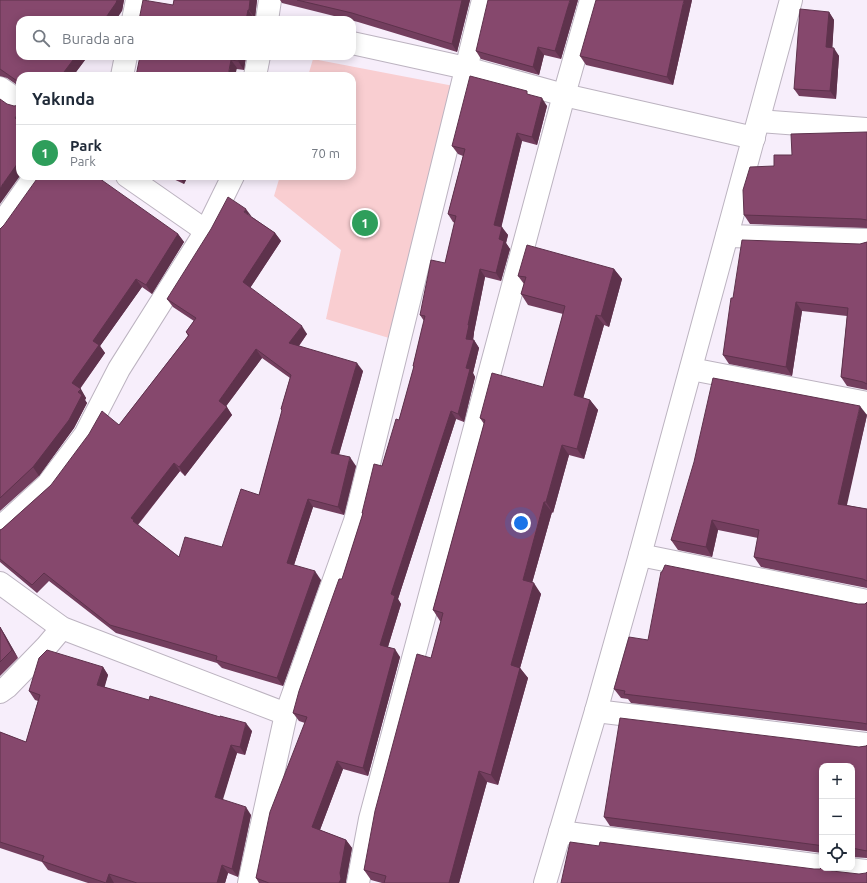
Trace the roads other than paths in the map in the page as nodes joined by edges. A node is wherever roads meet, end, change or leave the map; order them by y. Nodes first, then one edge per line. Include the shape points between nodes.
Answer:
1 (137, 0) edge
2 (270, 0) edge
3 (483, 0) edge
4 (591, 0) edge
5 (792, 0) edge
6 (134, 16) edge
7 (267, 16) edge
8 (356, 44) edge
9 (125, 60) edge
10 (258, 60) edge
11 (466, 68) junction
12 (123, 72) edge
13 (256, 72) edge
14 (0, 88) edge
15 (564, 95) junction
16 (16, 99) edge
17 (867, 129) edge
18 (756, 130) junction
19 (32, 180) edge
20 (133, 180) edge
21 (231, 180) edge
22 (0, 226) edge
23 (206, 231) junction
24 (727, 236) junction
25 (867, 240) edge
26 (691, 369) junction
27 (867, 403) edge
28 (0, 528) edge
29 (640, 555) junction
30 (0, 583) edge
31 (867, 601) edge
32 (62, 628) junction
33 (0, 692) edge
34 (596, 711) junction
35 (286, 714) junction
36 (867, 744) edge
37 (560, 832) junction
38 (819, 866) edge
39 (855, 870) edge
40 (867, 871) edge
41 (249, 883) edge
42 (358, 883) edge
43 (545, 883) edge

1 - 6 street
2 - 7 street
3 - 11 street
4 - 15 street
5 - 18 street
8 - 11 street
9 - 12 street
10 - 13 street
11 - 15 street
11 - 35 street via 355,521
14 - 16 street
15 - 18 street
15 - 42 street via 370,819
17 - 18 street
18 - 24 street
19 - 22 street
20 - 23 street
21 - 23 street
23 - 28 street via 120,369 85,435 48,484
24 - 25 street
24 - 26 street
26 - 27 street
26 - 29 street
29 - 31 street
29 - 34 street
30 - 32 street
32 - 33 street via 35,659
32 - 35 street
34 - 36 street
34 - 37 street
35 - 41 street
37 - 38 street
37 - 43 street
39 - 40 street

